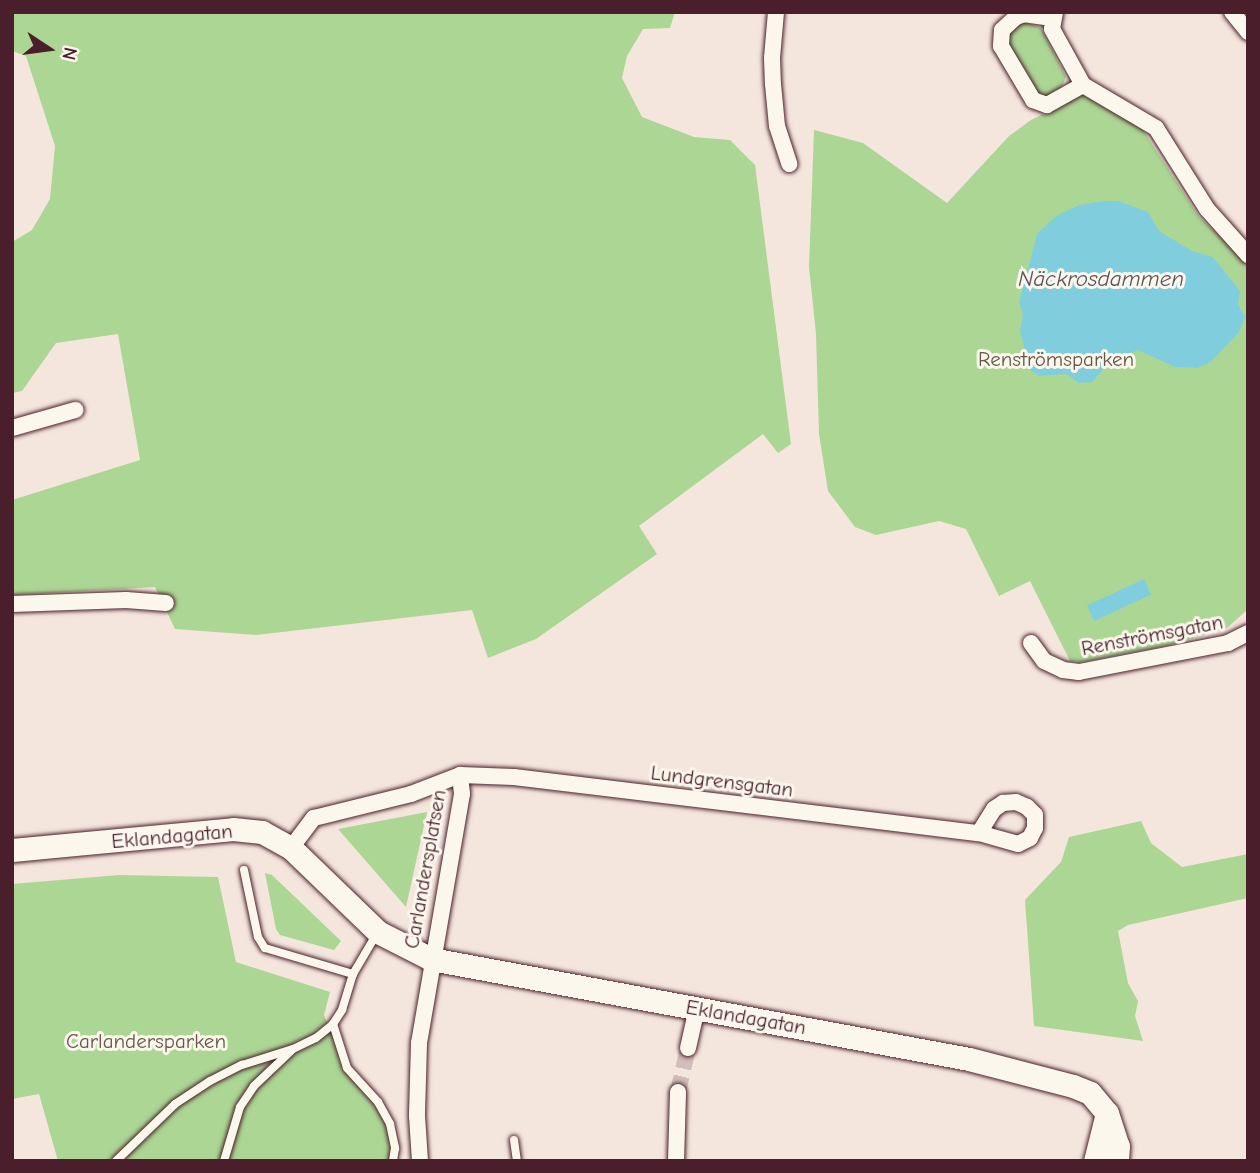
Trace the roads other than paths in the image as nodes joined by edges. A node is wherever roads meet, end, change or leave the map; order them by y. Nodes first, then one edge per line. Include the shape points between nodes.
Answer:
1 (776, 12) edge
2 (1233, 12) edge
3 (1053, 15) edge
4 (1248, 32) edge
5 (1083, 85) junction
6 (789, 163) dead end
7 (1248, 255) edge
8 (75, 410) dead end
9 (12, 428) edge
10 (166, 603) dead end
11 (12, 604) edge
12 (1248, 633) edge
13 (1031, 643) dead end
14 (460, 775) junction
15 (979, 833) dead end
16 (291, 848) junction
17 (12, 850) edge
18 (244, 870) dead end
19 (378, 932) junction
20 (431, 959) junction
21 (353, 974) junction
22 (697, 1008) junction
23 (332, 1024) junction
24 (688, 1048) tunnel mouth
25 (293, 1049) junction
26 (678, 1092) tunnel mouth
27 (1107, 1114) junction
28 (514, 1140) dead end
29 (116, 1161) edge
30 (224, 1161) edge
31 (393, 1161) edge
32 (420, 1161) edge
33 (517, 1161) edge
34 (676, 1161) edge
35 (1095, 1161) edge
36 (1117, 1161) edge

1 - 6 street via 773,84 777,126
2 - 4 street
3 - 5 street via 1055,38
3 - 5 street via 1016,17 1002,30 1001,46 1032,100 1047,105
5 - 7 street via 1156,128 1207,209
8 - 9 street
10 - 11 street
12 - 13 street, Renströmsgatan via 1228,643 1079,672 1044,661
14 - 15 street, Lundgrensgatan via 514,777
14 - 16 street, Carlandersplatsen via 411,794 314,818
14 - 20 street, Carlandersplatsen via 462,794
16 - 17 street, Eklandagatan via 271,835 233,829
16 - 19 street, Eklandagatan
18 - 21 lane, Eklandagatan via 258,937 265,948
19 - 20 street, Eklandagatan
19 - 21 lane
20 - 22 street, Eklandagatan
20 - 32 street, Carlandersplatsen via 419,1043
21 - 23 lane via 342,1010
22 - 24 street
22 - 27 street, Eklandagatan via 1001,1066 1090,1093
23 - 25 lane
23 - 31 lane via 347,1068 378,1101 390,1124
25 - 29 lane via 210,1081 175,1104
25 - 30 lane via 254,1086 240,1107
26 - 34 street
27 - 35 street
27 - 36 street, Eklandagatan via 1118,1146
28 - 33 lane

